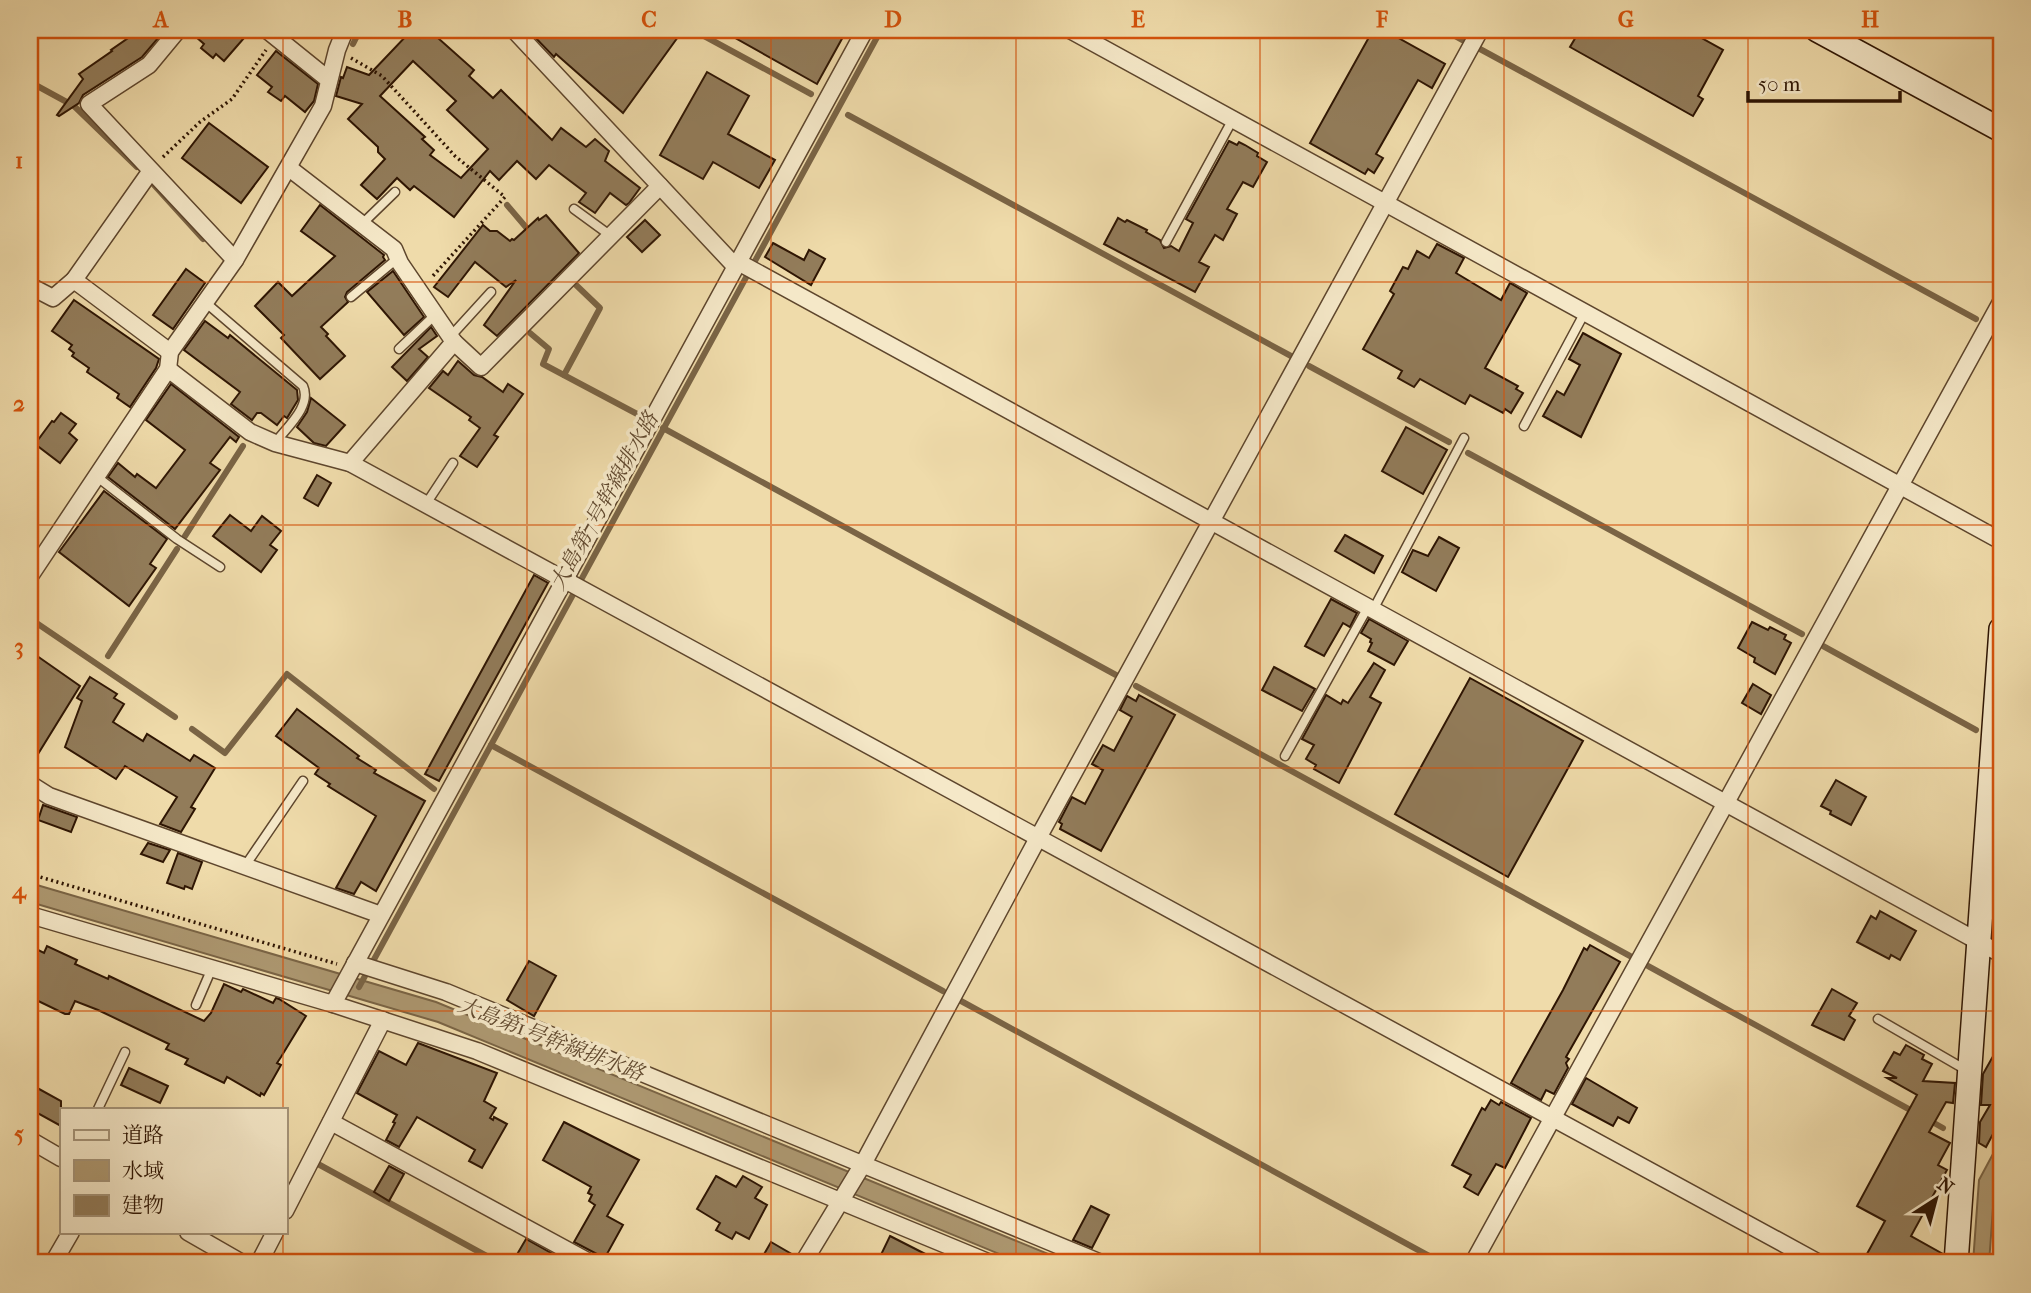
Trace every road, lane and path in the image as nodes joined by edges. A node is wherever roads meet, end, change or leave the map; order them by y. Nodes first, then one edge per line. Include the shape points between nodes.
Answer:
1 (178, 30) edge
2 (514, 30) edge
3 (865, 30) edge
4 (1070, 30) edge
5 (1480, 30) edge
6 (1817, 30) edge
7 (271, 33) edge
8 (339, 37) edge
9 (329, 80) junction
10 (1233, 119) junction
11 (2001, 130) edge
12 (289, 168) junction
13 (150, 172) junction
14 (660, 186) junction
15 (395, 192) dead end
16 (1386, 202) junction
17 (574, 209) dead end
18 (362, 225) junction
19 (611, 236) junction
20 (1166, 242) dead end
21 (398, 258) junction
22 (234, 260) junction
23 (743, 266) junction
24 (74, 280) junction
25 (30, 286) edge
26 (419, 291) junction
27 (491, 292) dead end
28 (351, 297) dead end
29 (205, 302) junction
30 (2001, 302) edge
31 (1585, 312) junction
32 (435, 315) junction
33 (452, 340) junction
34 (398, 349) dead end
35 (169, 361) junction
36 (1524, 426) dead end
37 (1464, 438) dead end
38 (275, 443) junction
39 (350, 463) junction
40 (453, 463) dead end
41 (96, 476) junction
42 (1900, 485) junction
43 (426, 504) junction
44 (1212, 521) junction
45 (2001, 541) edge
46 (220, 567) dead end
47 (30, 576) edge
48 (574, 584) junction
49 (1371, 609) junction
50 (2001, 629) edge
51 (1285, 756) dead end
52 (303, 781) dead end
53 (30, 784) edge
54 (1725, 803) junction
55 (1038, 838) junction
56 (244, 866) junction
57 (30, 874) edge
58 (30, 915) edge
59 (381, 915) junction
60 (1978, 942) junction
61 (2001, 954) edge
62 (212, 968) junction
63 (359, 968) junction
64 (335, 1000) junction
65 (196, 1005) dead end
66 (383, 1020) junction
67 (1878, 1020) dead end
68 (125, 1052) dead end
69 (1970, 1072) junction
70 (98, 1108) edge
71 (1552, 1118) junction
72 (331, 1122) junction
73 (30, 1140) edge
74 (60, 1157) edge
75 (861, 1167) junction
76 (843, 1199) junction
77 (287, 1207) edge
78 (70, 1234) edge
79 (194, 1234) edge
80 (274, 1234) edge
81 (53, 1263) edge
82 (242, 1263) edge
83 (259, 1263) edge
84 (591, 1263) edge
85 (803, 1263) edge
86 (990, 1263) edge
87 (1101, 1263) edge
88 (1473, 1263) edge
89 (1819, 1263) edge
90 (1956, 1263) edge

1 - 13 street via 149,65 89,104
2 - 14 street
3 - 23 street
4 - 10 street
5 - 16 street
6 - 11 street
7 - 9 street
7 - 13 path via 232,99 200,122
8 - 9 street
8 - 26 path via 382,76 455,156 505,197
9 - 12 street via 323,106
10 - 16 street
10 - 20 lane
12 - 18 street
12 - 22 street
13 - 22 street
13 - 24 street
14 - 19 street
14 - 23 street
15 - 18 lane
16 - 31 street
16 - 44 street
17 - 19 lane
18 - 21 street via 394,249
19 - 33 street via 481,367
21 - 26 street
21 - 28 lane
22 - 29 street
23 - 44 street
23 - 48 street
24 - 25 street via 53,298
24 - 35 street
26 - 32 street
27 - 33 lane
29 - 35 street
29 - 38 lane via 307,394 304,405
30 - 42 street
31 - 36 lane
31 - 42 street
32 - 33 street
32 - 34 lane
33 - 39 street
35 - 38 street via 250,432
35 - 41 street
37 - 49 lane
38 - 39 street
39 - 43 street
40 - 43 lane
41 - 46 lane
41 - 47 street
42 - 45 street
42 - 54 street
43 - 48 street
44 - 49 street
44 - 55 street
48 - 55 street
48 - 59 street
49 - 51 lane
49 - 54 street
50 - 60 street
52 - 56 lane
53 - 56 street via 49,796
54 - 60 street
54 - 71 street
55 - 71 street
55 - 75 street
56 - 59 street
57 - 63 path
58 - 62 street
59 - 63 street
60 - 61 street
60 - 69 street
62 - 64 street
62 - 65 lane
63 - 64 street
63 - 75 street via 446,992
64 - 66 street
66 - 72 street
66 - 76 street via 477,1051
67 - 69 lane
68 - 70 lane
69 - 90 street
71 - 88 street
71 - 89 street
72 - 77 street
72 - 84 street
73 - 74 street
75 - 76 street
75 - 87 street
76 - 85 street
76 - 86 street
78 - 81 street
79 - 82 street
80 - 83 street

